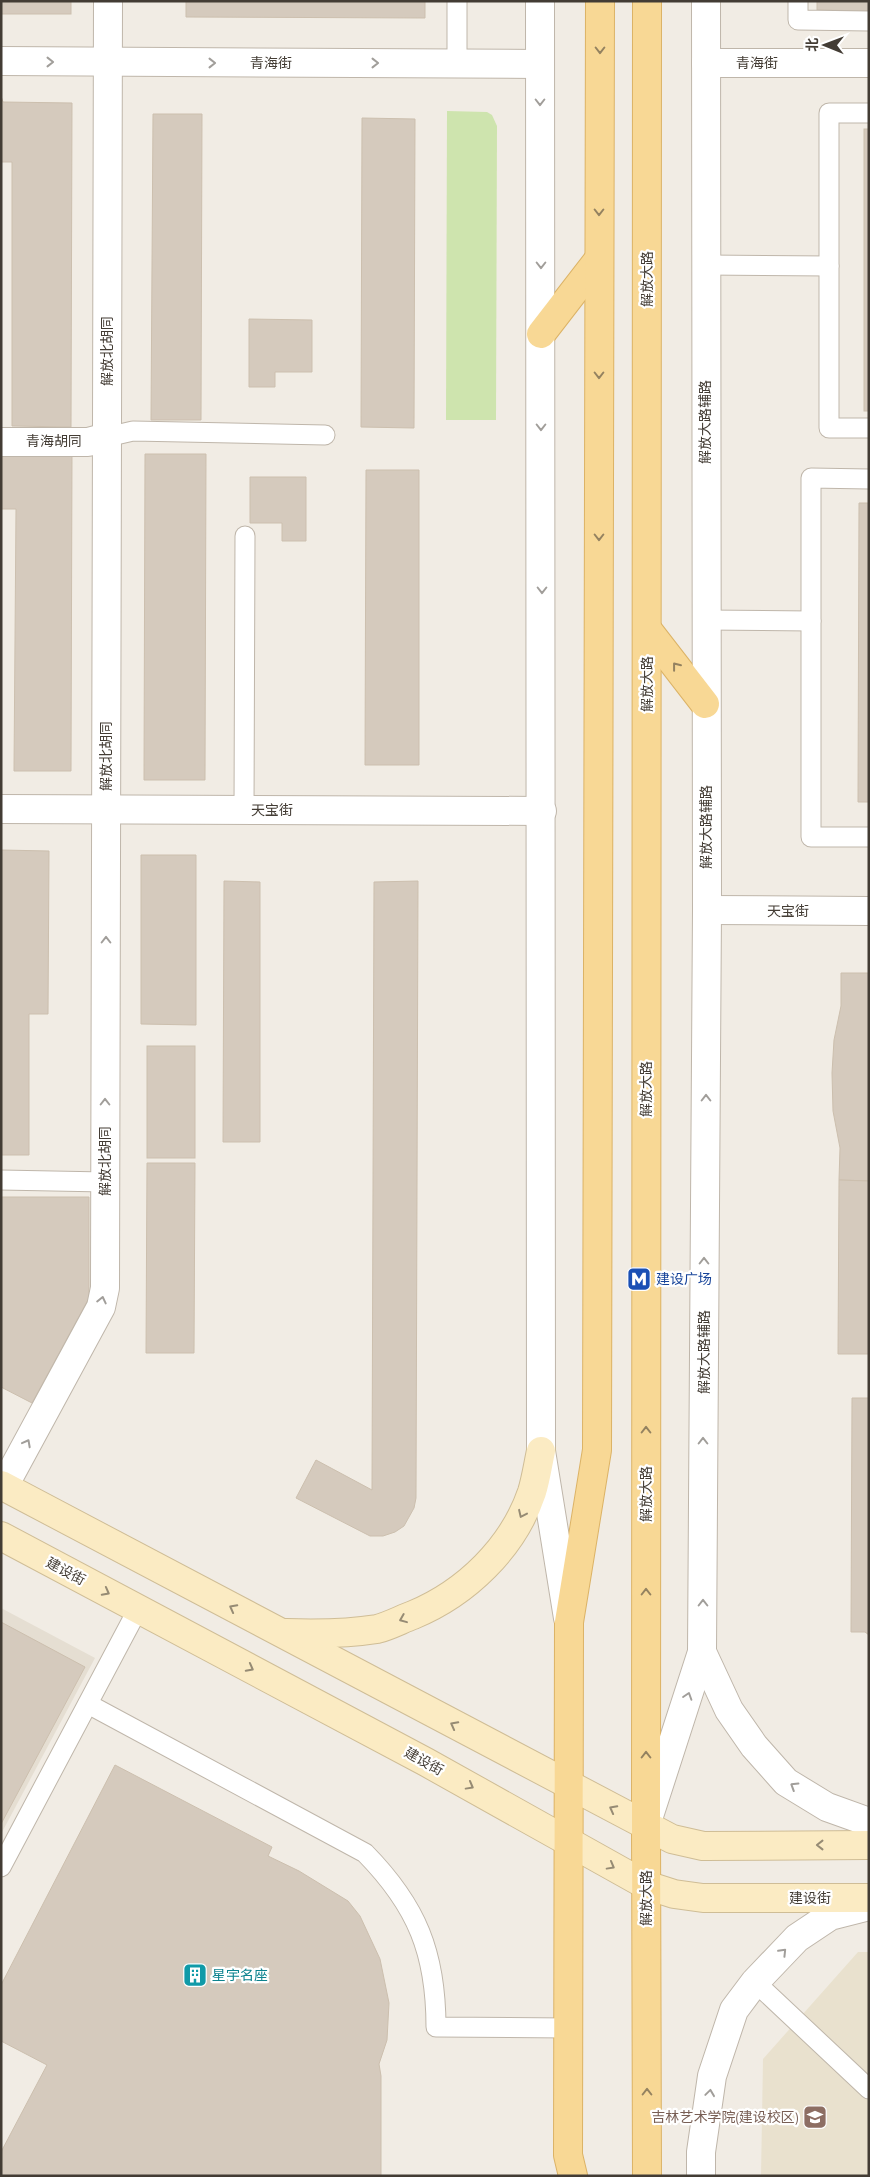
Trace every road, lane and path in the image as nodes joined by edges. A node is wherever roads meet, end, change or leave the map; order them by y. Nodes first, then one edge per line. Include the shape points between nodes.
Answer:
1 (108, 1) edge
2 (457, 1) edge
3 (540, 1) edge
4 (600, 1) edge
5 (647, 1) edge
6 (706, 1) edge
7 (798, 1) edge
8 (869, 21) edge
9 (1, 61) edge
10 (108, 62) junction
11 (706, 63) junction
12 (869, 63) edge
13 (457, 64) junction
14 (540, 64) junction
15 (869, 113) edge
16 (599, 259) junction
17 (705, 265) junction
18 (829, 266) junction
19 (541, 334) junction
20 (869, 428) edge
21 (325, 435) dead end
22 (107, 437) junction
23 (1, 442) edge
24 (869, 479) edge
25 (244, 536) dead end
26 (706, 620) junction
27 (810, 621) junction
28 (647, 629) junction
29 (705, 704) junction
30 (1, 809) edge
31 (106, 810) junction
32 (244, 810) junction
33 (542, 811) junction
34 (869, 837) edge
35 (707, 910) junction
36 (869, 911) edge
37 (1, 1180) edge
38 (105, 1182) junction
39 (541, 1451) junction
40 (3, 1486) edge
41 (1, 1536) edge
42 (138, 1609) junction
43 (569, 1622) junction
44 (280, 1633) junction
45 (702, 1652) junction
46 (88, 1704) junction
47 (568, 1784) junction
48 (869, 1822) edge
49 (646, 1826) junction
50 (567, 1841) junction
51 (869, 1845) edge
52 (1, 1867) edge
53 (646, 1885) junction
54 (869, 1898) edge
55 (869, 1906) edge
56 (755, 1982) junction
57 (568, 2028) junction
58 (869, 2089) edge
59 (647, 2140) junction
60 (568, 2171) edge
61 (647, 2176) edge
62 (660, 2176) edge
63 (700, 2176) edge

1 - 10 street, 解放北胡同
2 - 13 lane
3 - 14 street
4 -> 16 main road
5 - 28 main road, 解放大路
6 - 11 street, 解放大路辅路
7 - 8 lane via 798,20
9 -> 10 street, 青海街
10 -> 13 street, 青海街
10 - 22 street, 解放北胡同
11 - 12 street, 青海街
11 - 17 street, 解放大路辅路
13 - 14 street, 青海街
14 -> 19 street
15 - 18 lane via 828,113
16 - 19 main road
16 -> 43 main road via 597,1450
17 - 18 lane
17 - 26 street, 解放大路辅路
18 - 20 lane via 829,428
19 -> 33 street
21 - 22 lane via 133,430
22 - 23 street, 青海胡同 via 88,442
22 - 31 street, 解放北胡同
24 - 27 lane via 811,478
25 - 32 lane
26 - 27 lane
26 - 29 street, 解放大路辅路
27 - 34 lane via 811,837
29 -> 28 main road
49 -> 28 main road, 解放大路
29 - 35 street, 解放大路辅路
30 - 31 street, 天宝街
31 - 32 street, 天宝街
38 -> 31 street, 解放北胡同
32 - 33 street, 天宝街
33 - 39 street
35 - 36 street, 天宝街
45 -> 35 street, 解放大路辅路
37 - 38 lane
40 -> 38 street, 解放北胡同 via 101,1307 105,1288
39 - 43 street
39 -> 44 main road via 532,1493 515,1529 493,1559 455,1593 380,1628 331,1635
44 -> 40 main road
41 -> 42 main road, 建设街
42 - 46 lane
42 -> 50 main road, 建设街
43 - 47 main road
47 -> 44 main road
48 -> 45 street via 827,1807 786,1782 754,1746 729,1710
49 -> 45 street
46 - 52 lane
46 - 57 lane via 365,1853 403,1898 427,1948 433,1974 436,2027
49 -> 47 main road
47 - 50 main road
51 -> 49 main road via 703,1846 672,1839
49 - 53 main road, 解放大路
50 -> 53 main road, 建设街
50 - 57 main road
53 - 54 main road, 建设街 via 674,1894 703,1898
59 -> 53 main road, 解放大路
56 -> 55 street via 803,1934 830,1916
56 - 58 lane
63 -> 56 street via 712,2076 734,2010
57 - 60 main road
59 - 61 main road, 解放大路
59 - 62 street

